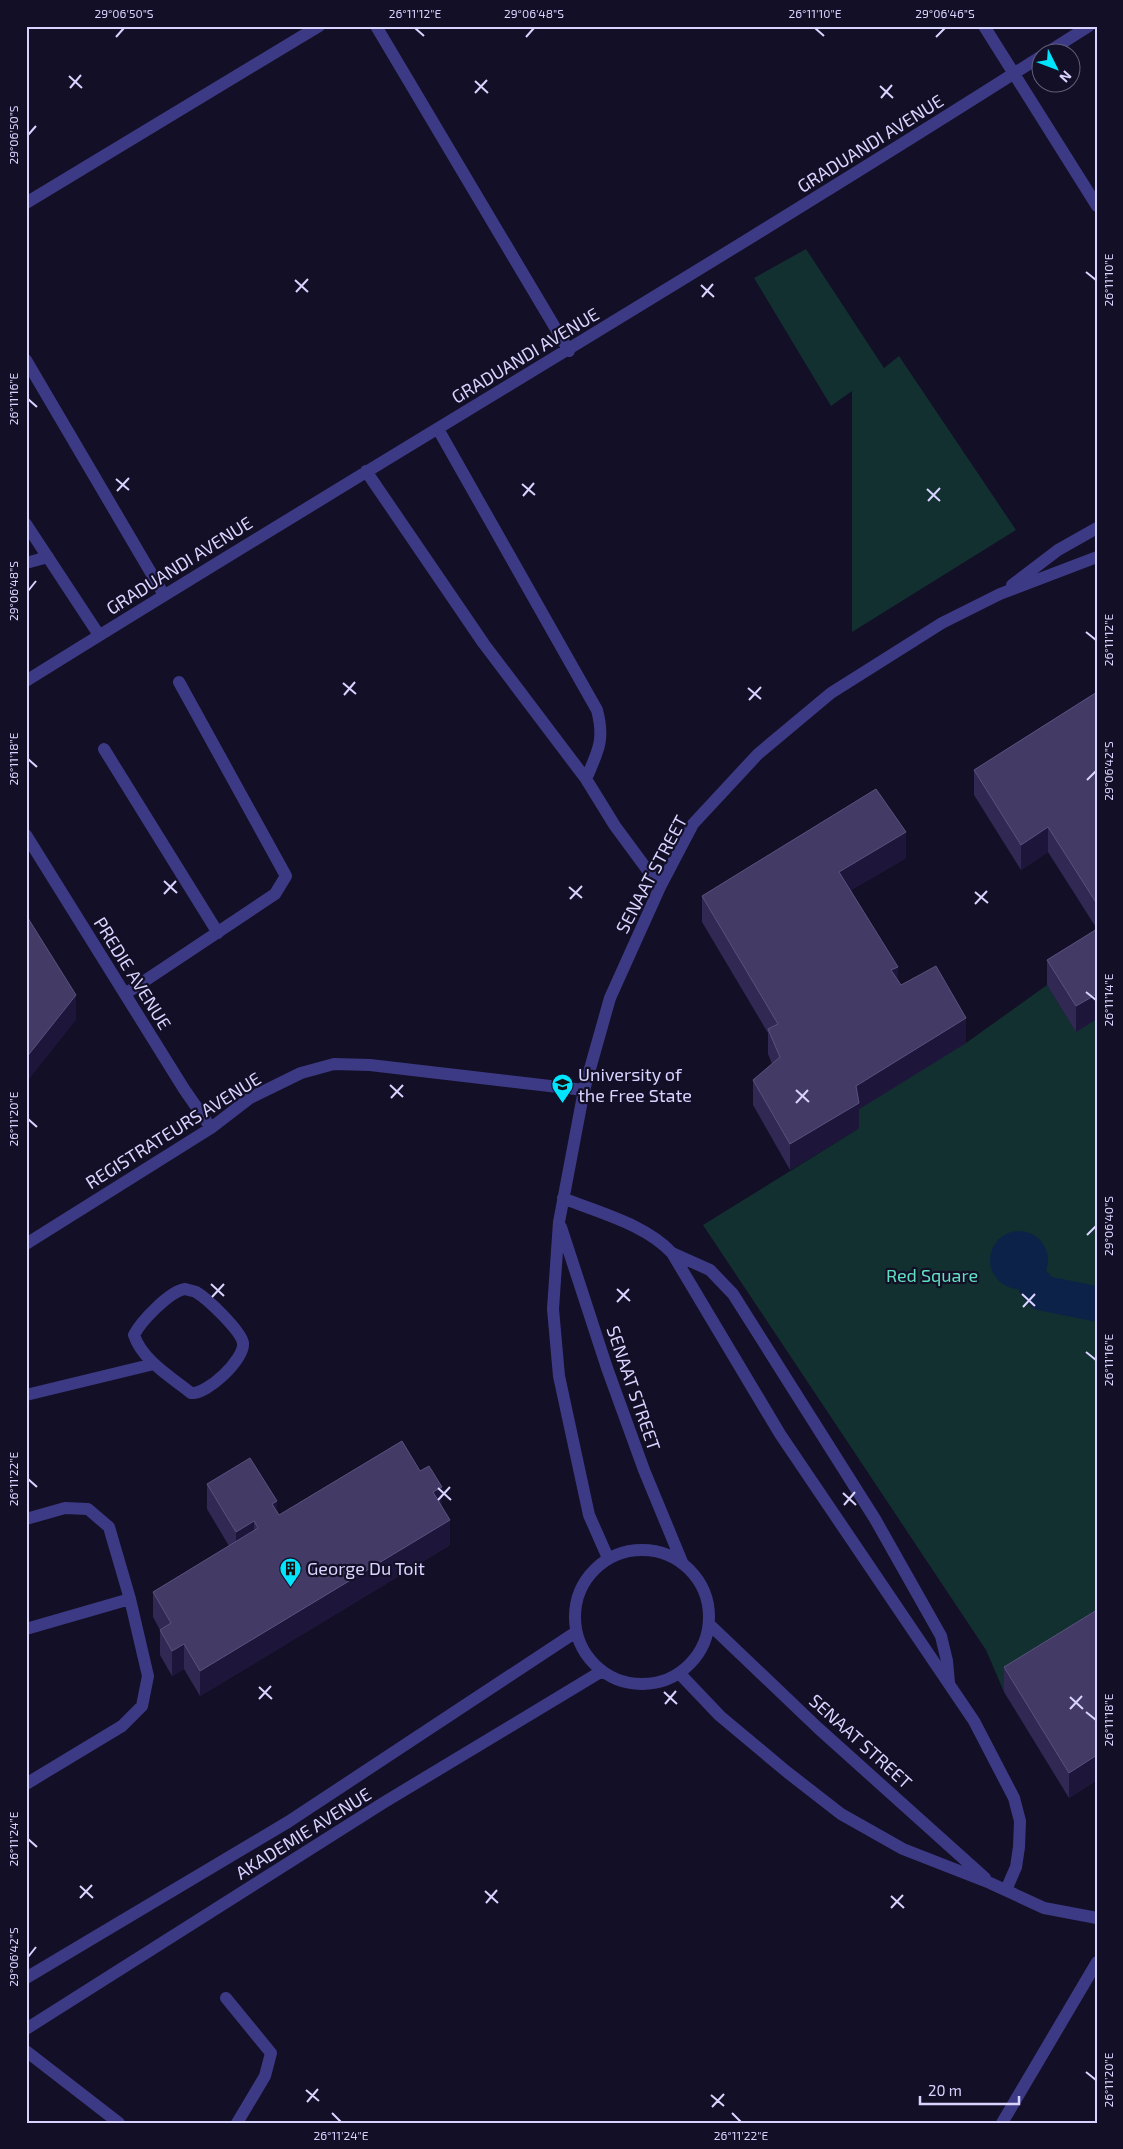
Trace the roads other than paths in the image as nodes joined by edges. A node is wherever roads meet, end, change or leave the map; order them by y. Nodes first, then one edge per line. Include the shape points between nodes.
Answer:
1 (319, 26) edge
2 (376, 26) edge
3 (984, 26) edge
4 (1089, 26) edge
5 (1064, 42) edge
6 (1030, 64) edge
7 (1014, 74) junction
8 (26, 203) edge
9 (1097, 206) edge
10 (568, 351) junction
11 (26, 360) edge
12 (32, 382) edge
13 (438, 429) junction
14 (366, 471) junction
15 (26, 524) edge
16 (1097, 528) edge
17 (48, 557) junction
18 (1097, 557) edge
19 (26, 563) edge
20 (1000, 594) junction
21 (164, 595) junction
22 (99, 635) junction
23 (26, 681) edge
24 (179, 682) dead end
25 (104, 749) dead end
26 (586, 779) junction
27 (26, 835) edge
28 (660, 887) junction
29 (218, 933) junction
30 (125, 994) junction
31 (584, 1090) junction
32 (211, 1128) junction
33 (563, 1198) junction
34 (559, 1222) junction
35 (26, 1244) edge
36 (672, 1253) junction
37 (154, 1364) junction
38 (26, 1394) edge
39 (26, 1519) edge
40 (608, 1558) junction
41 (682, 1562) junction
42 (130, 1598) junction
43 (709, 1624) junction
44 (26, 1629) edge
45 (576, 1632) junction
46 (602, 1671) junction
47 (679, 1673) junction
48 (949, 1685) junction
49 (26, 1784) edge
50 (990, 1883) junction
51 (1006, 1890) junction
52 (1097, 1918) edge
53 (1097, 1962) edge
54 (26, 1978) edge
55 (226, 1998) dead end
56 (26, 2029) edge
57 (26, 2051) edge
58 (119, 2123) edge
59 (237, 2123) edge
60 (1002, 2123) edge

1 - 8 lane
2 - 10 lane
3 - 7 lane
4 - 5 lane
6 - 7 lane, GRADUANDI AVENUE
7 - 9 lane
7 - 10 lane, GRADUANDI AVENUE
10 - 13 lane, GRADUANDI AVENUE
11 - 12 lane
12 - 21 lane
13 - 14 lane, GRADUANDI AVENUE
13 - 26 lane via 597,710 602,731 601,745
14 - 21 lane, GRADUANDI AVENUE
14 - 26 lane via 484,644
15 - 17 lane
16 - 20 lane, SENAAT STREET via 1058,550
17 - 19 lane
17 - 22 lane
18 - 20 lane, SENAAT STREET
20 - 28 lane, SENAAT STREET via 942,623 832,693 758,754 694,824
21 - 22 lane, GRADUANDI AVENUE
22 - 23 lane, GRADUANDI AVENUE
24 - 29 lane via 286,876 275,894
25 - 29 lane
26 - 28 lane via 615,826
27 - 30 lane, PREDIE AVENUE
28 - 31 lane, SENAAT STREET via 610,998
29 - 30 lane
30 - 32 lane, PREDIE AVENUE
31 - 32 lane, REGISTRATEURS AVENUE via 370,1065 334,1064 301,1073 250,1098
31 - 33 lane, SENAAT STREET
32 - 35 lane, REGISTRATEURS AVENUE
33 - 34 lane, SENAAT STREET
33 - 36 lane via 639,1229 661,1241
34 - 40 lane, SENAAT STREET via 553,1309 559,1376 589,1515
34 - 41 lane, SENAAT STREET via 637,1451
36 - 48 lane via 780,1434
36 - 48 lane via 710,1270 734,1294 875,1520 941,1636
37 - 37 lane via 137,1344 134,1335 138,1326 176,1290 196,1292 238,1330 243,1341 239,1357 210,1388 197,1394 191,1393
37 - 38 lane
39 - 42 lane via 65,1508 88,1509 109,1527
40 - 41 lane, SENAAT STREET via 638,1549 653,1550
40 - 45 lane, SENAAT STREET via 592,1572 580,1590 575,1610
41 - 43 lane, SENAAT STREET via 695,1574 704,1590 709,1606
42 - 44 lane
42 - 49 lane via 148,1676 142,1706 122,1726
43 - 47 lane, SENAAT STREET via 704,1643 694,1660
43 - 50 lane, SENAAT STREET via 818,1728
45 - 46 lane, SENAAT STREET via 590,1661
45 - 54 lane, AKADEMIE AVENUE via 288,1822
46 - 47 lane, SENAAT STREET via 620,1681 641,1684 661,1682
46 - 56 lane, AKADEMIE AVENUE via 375,1808
47 - 50 lane, SENAAT STREET via 720,1716 841,1814 903,1849
48 - 51 lane via 974,1721 1014,1798 1020,1821 1019,1847 1016,1867
50 - 51 lane, SENAAT STREET
51 - 52 lane, SENAAT STREET via 1044,1908
53 - 60 lane
55 - 59 lane via 271,2054 265,2076
57 - 58 lane

